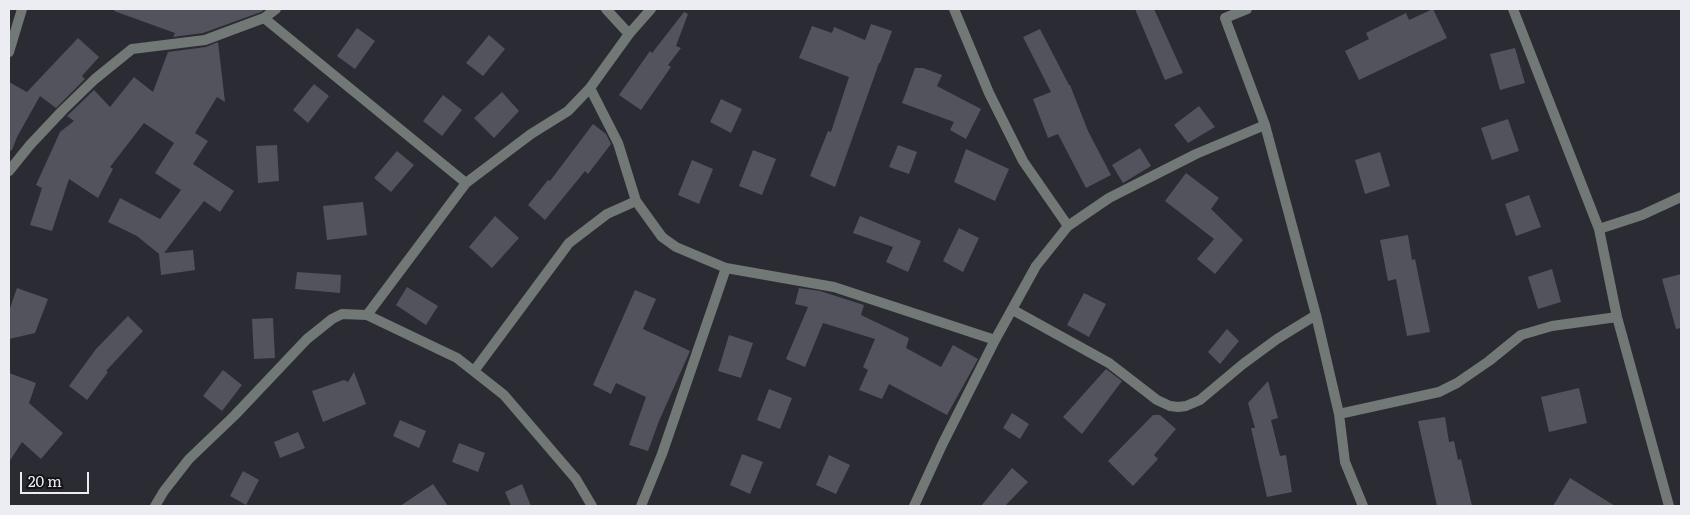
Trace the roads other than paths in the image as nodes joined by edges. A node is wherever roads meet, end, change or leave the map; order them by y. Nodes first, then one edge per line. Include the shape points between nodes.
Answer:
1 (22, 9) edge
2 (276, 9) edge
3 (606, 9) edge
4 (651, 9) edge
5 (954, 9) edge
6 (1247, 9) edge
7 (1513, 9) edge
8 (1223, 13) edge
9 (264, 18) junction
10 (629, 34) junction
11 (9, 52) edge
12 (590, 88) junction
13 (1265, 125) junction
14 (9, 171) edge
15 (466, 182) junction
16 (1681, 197) edge
17 (636, 200) junction
18 (1068, 226) junction
19 (1599, 229) junction
20 (726, 268) junction
21 (1013, 310) junction
22 (367, 315) junction
23 (1316, 315) junction
24 (1617, 317) junction
25 (995, 340) junction
26 (474, 371) junction
27 (1339, 414) junction
28 (155, 506) edge
29 (592, 506) edge
30 (640, 506) edge
31 (914, 506) edge
32 (1363, 506) edge
33 (1669, 506) edge

1 - 11 street
2 - 9 street
3 - 10 street
4 - 10 street
5 - 18 street via 989,93 1023,161
6 - 8 street
7 - 19 street
8 - 13 street
9 - 14 street via 205,40 132,49 62,111
9 - 15 street
10 - 12 street
12 - 15 street via 568,111 530,134
12 - 17 street via 618,143
13 - 18 street via 1196,154 1109,198
13 - 23 street
15 - 22 street
16 - 19 street
17 - 20 street via 662,237 676,247
17 - 26 street via 607,214 569,243
18 - 21 street via 1036,266
19 - 24 street
20 - 25 street via 834,287
20 - 30 street via 662,454
21 - 23 street via 1109,363 1157,400 1178,407 1200,400 1277,339
21 - 25 street
22 - 26 street via 457,358
22 - 28 street via 342,314 307,339 189,459
23 - 27 street
24 - 27 street via 1552,326 1521,335 1489,361 1439,392
24 - 33 street
25 - 31 street
26 - 29 street via 504,395 576,480
27 - 32 street via 1345,462

